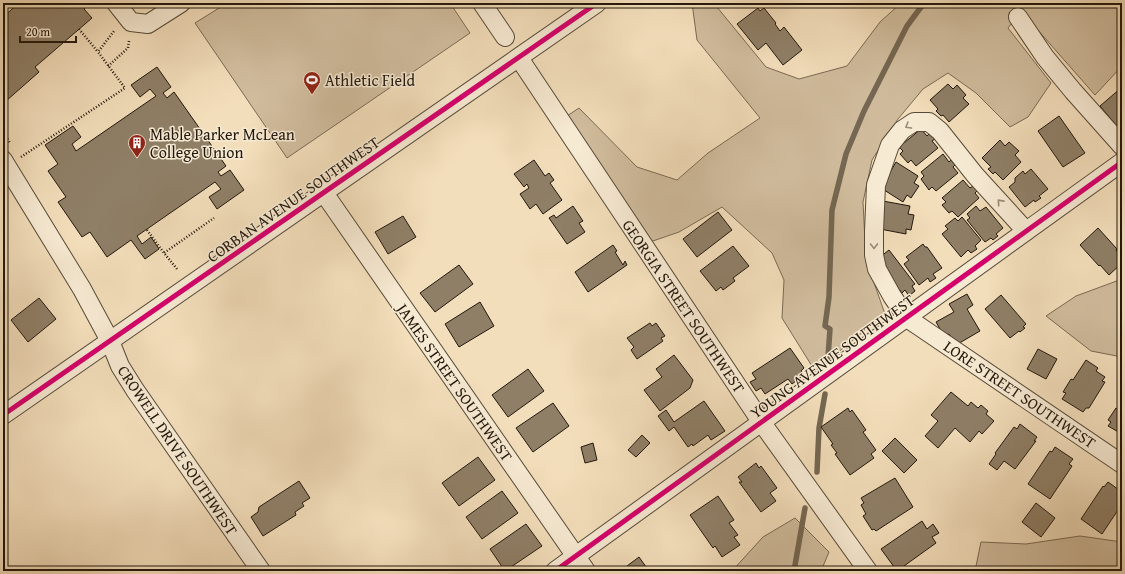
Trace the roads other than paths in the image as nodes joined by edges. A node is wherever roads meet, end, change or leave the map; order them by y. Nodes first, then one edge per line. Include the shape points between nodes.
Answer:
1 (116, 3) edge
2 (181, 3) edge
3 (482, 3) edge
4 (597, 3) edge
5 (1018, 17) dead end
6 (504, 37) dead end
7 (519, 58) junction
8 (1122, 146) edge
9 (11, 159) edge
10 (1122, 162) edge
11 (324, 194) junction
12 (1026, 231) junction
13 (912, 321) junction
14 (110, 341) junction
15 (3, 415) edge
16 (762, 423) junction
17 (1122, 464) edge
18 (576, 556) junction
19 (261, 571) edge
20 (556, 571) edge
21 (586, 571) edge
22 (868, 571) edge

1 - 2 street via 131,22 148,24
3 - 6 street
4 - 7 street, CORBAN AVENUE SOUTHWEST
5 - 8 street via 1064,80
7 - 11 street, CORBAN AVENUE SOUTHWEST
7 - 16 street, GEORGIA STREET SOUTHWEST
9 - 14 street, CROWELL DRIVE SOUTHWEST
10 - 12 street, YOUNG AVENUE SOUTHWEST
11 - 14 street, CORBAN AVENUE SOUTHWEST
11 - 18 street, JAMES STREET SOUTHWEST
12 - 13 street, YOUNG AVENUE SOUTHWEST
12 -> 13 street via 975,175 940,131 929,122 914,122 902,130 890,145 876,185 874,255 877,269 892,296
13 - 16 street, YOUNG AVENUE SOUTHWEST
13 - 17 street, LORE STREET SOUTHWEST
14 - 15 street, CORBAN AVENUE SOUTHWEST
14 - 19 street, CROWELL DRIVE SOUTHWEST via 120,366 135,390
16 - 18 street, YOUNG AVENUE SOUTHWEST
16 - 22 street, GEORGIA STREET SOUTHWEST
18 - 20 street, YOUNG AVENUE SOUTHWEST
18 - 21 street, JAMES STREET SOUTHWEST

